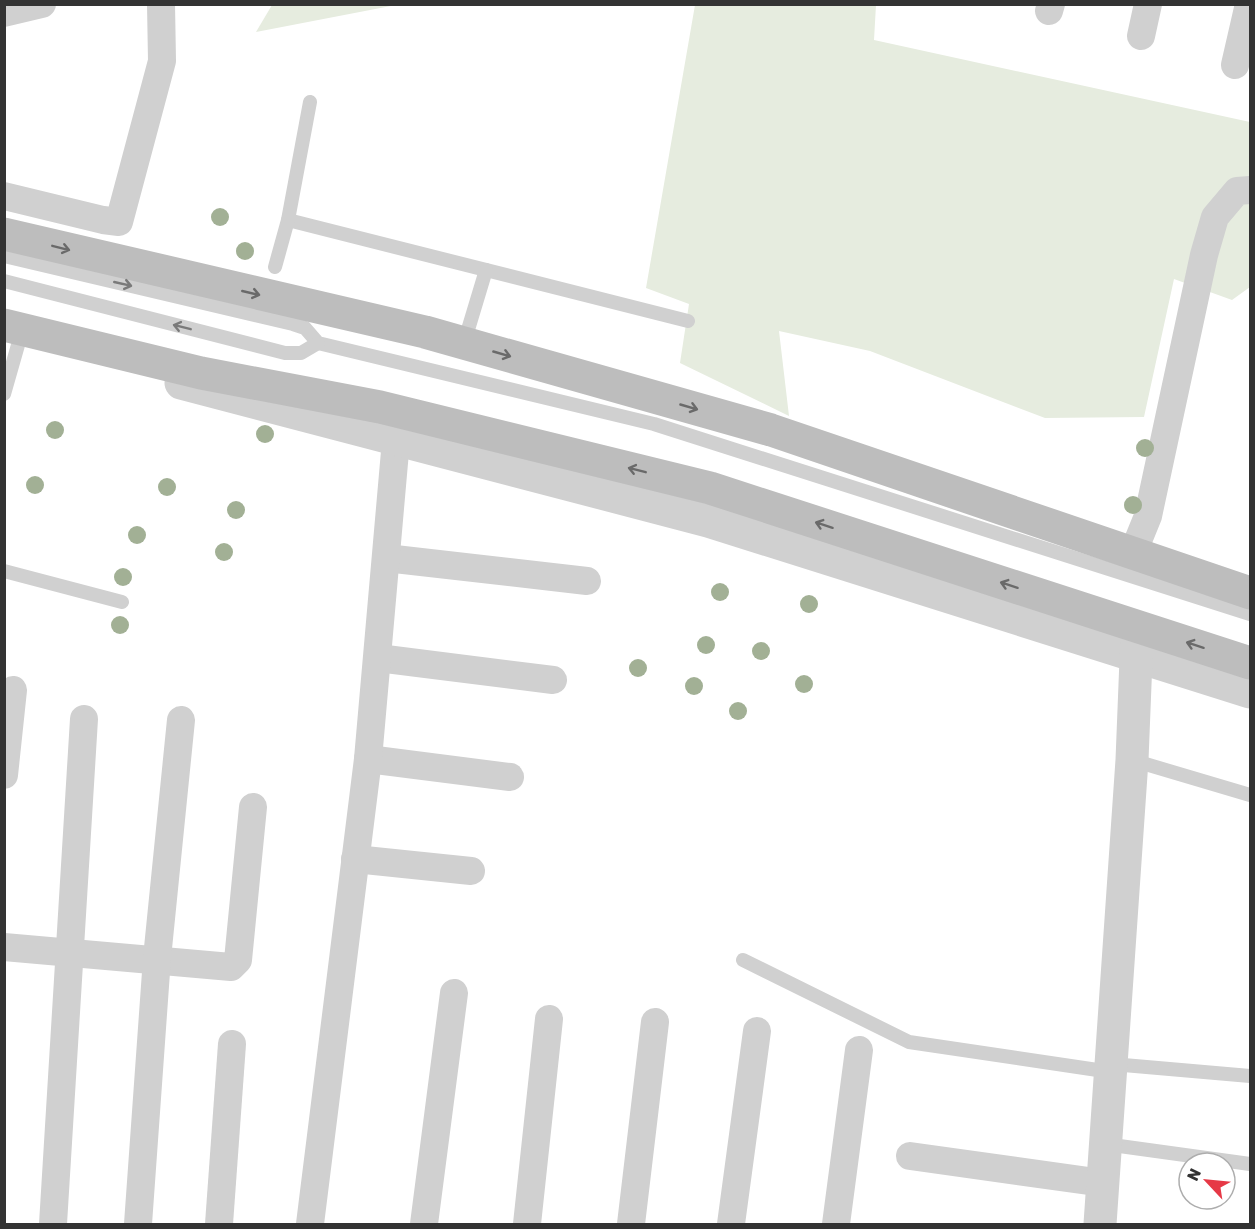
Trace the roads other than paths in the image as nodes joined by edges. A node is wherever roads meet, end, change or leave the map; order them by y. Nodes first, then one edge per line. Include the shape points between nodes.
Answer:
1 (161, 4) edge
2 (1148, 4) edge
3 (1249, 4) edge
4 (1141, 36) dead end
5 (1235, 64) dead end
6 (310, 102) dead end
7 (1251, 190) edge
8 (4, 196) edge
9 (288, 220) junction
10 (4, 234) edge
11 (4, 256) edge
12 (275, 267) dead end
13 (486, 270) junction
14 (4, 282) edge
15 (688, 321) dead end
16 (9, 338) edge
17 (318, 343) junction
18 (464, 344) junction
19 (4, 394) edge
20 (396, 440) junction
21 (1133, 553) junction
22 (386, 558) junction
23 (4, 571) edge
24 (587, 581) dead end
25 (1251, 593) edge
26 (122, 602) dead end
27 (1251, 614) edge
28 (1137, 641) junction
29 (378, 658) junction
30 (1251, 663) edge
31 (553, 680) dead end
32 (13, 690) dead end
33 (1251, 692) edge
34 (84, 719) dead end
35 (181, 720) dead end
36 (368, 759) junction
37 (1132, 760) junction
38 (4, 775) edge
39 (510, 777) dead end
40 (1251, 795) edge
41 (253, 807) dead end
42 (355, 859) junction
43 (471, 871) dead end
44 (4, 947) edge
45 (71, 954) junction
46 (157, 958) junction
47 (743, 960) dead end
48 (454, 993) dead end
49 (549, 1019) dead end
50 (655, 1022) dead end
51 (757, 1031) dead end
52 (232, 1044) dead end
53 (859, 1050) dead end
54 (1112, 1068) junction
55 (1251, 1076) edge
56 (1106, 1144) junction
57 (910, 1156) dead end
58 (1251, 1164) edge
59 (1103, 1183) junction
60 (53, 1224) edge
61 (138, 1224) edge
62 (219, 1224) edge
63 (310, 1224) edge
64 (424, 1224) edge
65 (527, 1224) edge
66 (631, 1224) edge
67 (730, 1224) edge
68 (836, 1224) edge
69 (1100, 1224) edge

1 - 8 street via 162,61 119,222
2 - 4 street
3 - 5 street
6 - 9 lane
7 - 21 street via 1237,191 1215,217 1148,516
9 - 12 lane
9 - 13 lane
10 -> 18 main road
11 -> 17 lane via 293,324 304,328
13 - 15 lane
13 - 18 lane
17 -> 14 lane via 301,353 285,354
16 - 19 lane
16 - 20 street
28 -> 16 main road via 710,488 380,407
17 - 27 lane via 654,424
18 -> 21 main road via 771,430
20 - 22 street
20 - 28 street via 708,521
21 - 25 main road
22 - 24 street
22 - 29 street
23 - 26 lane
30 -> 28 main road
28 - 33 street
28 - 37 street
29 - 31 street
29 - 36 street
32 - 38 street
34 - 45 street
35 - 46 street
36 - 39 street
36 - 42 street
37 - 40 lane
37 - 54 street
41 - 46 street via 238,960 231,967
42 - 43 street
42 - 63 street
44 - 45 street
45 - 46 street
45 - 60 street
46 - 61 street
47 - 54 lane via 909,1042
48 - 64 street
49 - 65 street
50 - 66 street
51 - 67 street
52 - 62 street
53 - 68 street
54 - 55 lane
54 - 56 street
56 - 58 lane
56 - 59 street
57 - 59 street
59 - 69 street

